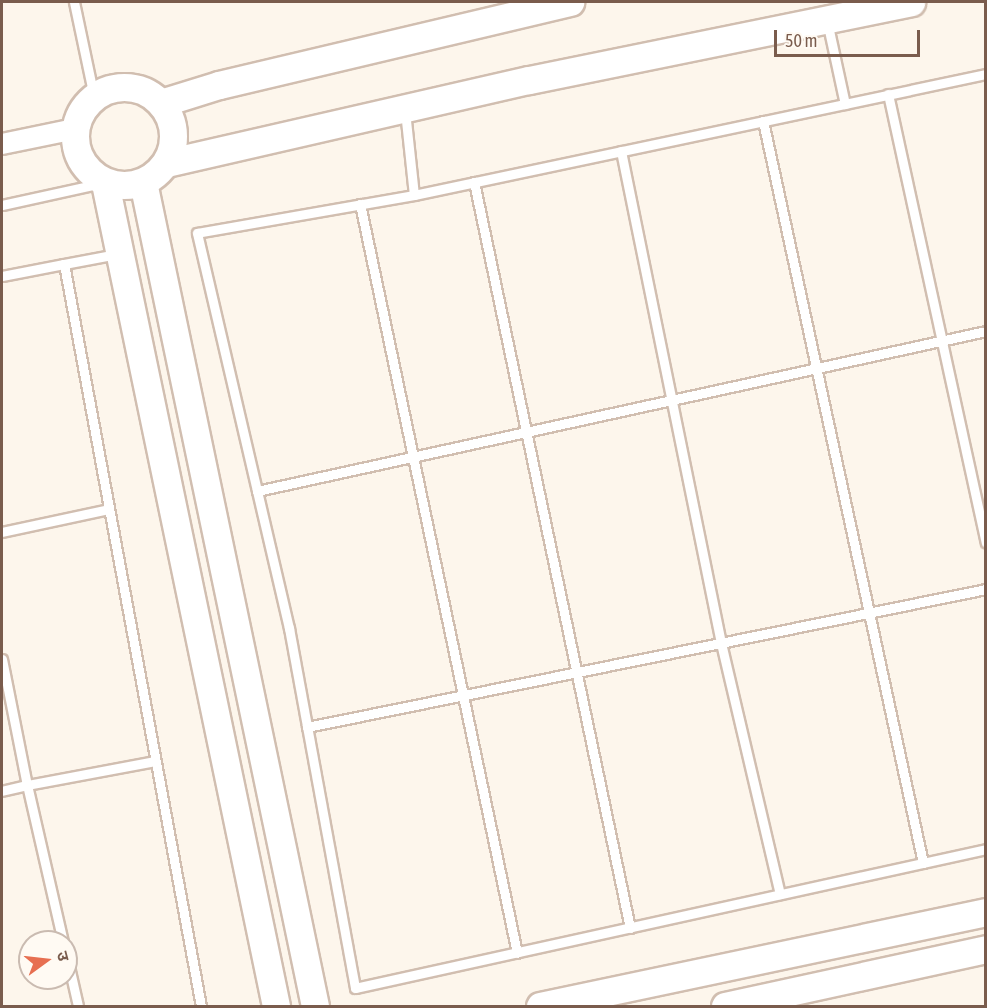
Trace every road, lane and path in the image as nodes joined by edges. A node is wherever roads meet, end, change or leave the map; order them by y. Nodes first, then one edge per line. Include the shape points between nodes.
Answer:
1 (74, 2) edge
2 (570, 2) edge
3 (911, 2) edge
4 (827, 19) junction
5 (986, 74) edge
6 (888, 94) junction
7 (94, 98) junction
8 (161, 103) junction
9 (845, 104) junction
10 (404, 108) junction
11 (763, 121) junction
12 (75, 129) junction
13 (2, 144) edge
14 (621, 151) junction
15 (165, 163) junction
16 (143, 182) junction
17 (474, 182) junction
18 (105, 183) junction
19 (414, 195) junction
20 (360, 204) junction
21 (2, 205) edge
22 (120, 254) junction
23 (64, 264) junction
24 (2, 276) edge
25 (986, 330) edge
26 (941, 340) junction
27 (816, 367) junction
28 (670, 398) junction
29 (526, 430) junction
30 (413, 455) junction
31 (257, 491) junction
32 (109, 509) junction
33 (2, 532) edge
34 (986, 542) edge
35 (986, 589) edge
36 (869, 613) junction
37 (721, 643) junction
38 (2, 659) edge
39 (577, 672) junction
40 (463, 696) junction
41 (307, 727) junction
42 (155, 761) junction
43 (27, 785) junction
44 (2, 791) edge
45 (986, 849) edge
46 (923, 863) junction
47 (780, 894) junction
48 (986, 912) edge
49 (630, 928) junction
50 (60, 930) edge
51 (986, 949) edge
52 (517, 953) junction
53 (74, 990) edge
54 (78, 1006) edge
55 (201, 1006) edge
56 (276, 1006) edge
57 (315, 1006) edge
58 (540, 1006) edge
59 (725, 1006) edge

1 - 7 lane
2 - 8 street via 219,84
3 - 4 street
4 - 9 lane
4 - 10 street
5 - 6 lane
6 - 9 lane
6 - 26 lane
7 - 8 street via 127,87
7 - 12 street
8 - 15 street via 173,134
9 - 11 lane
10 - 15 street
10 - 19 lane
11 - 14 lane
11 - 27 lane
12 - 13 street
12 - 18 street via 80,161
14 - 17 lane
14 - 28 lane
15 - 16 street
16 - 18 street via 121,186
16 - 57 street
17 - 19 lane
17 - 29 lane
18 - 21 lane
18 - 22 street
19 - 20 lane
20 - 30 lane
20 - 31 lane via 197,233
22 - 23 lane
22 - 56 street
23 - 24 lane
23 - 32 lane
25 - 26 lane
26 - 27 lane
26 - 34 lane
27 - 28 lane
27 - 36 lane
28 - 29 lane
28 - 37 lane
29 - 30 lane
29 - 39 lane
30 - 31 lane
30 - 40 lane
31 - 41 lane
32 - 33 lane
32 - 42 lane
35 - 36 lane
36 - 37 lane
36 - 46 lane
37 - 39 lane
37 - 47 lane
38 - 43 lane
39 - 40 lane
39 - 49 lane
40 - 41 lane
40 - 52 lane
41 - 52 lane via 356,988
42 - 43 lane
42 - 55 lane
43 - 44 lane
43 - 50 lane
45 - 46 lane
46 - 47 lane
47 - 49 lane
48 - 58 street
49 - 52 lane
51 - 59 street
53 - 54 lane

